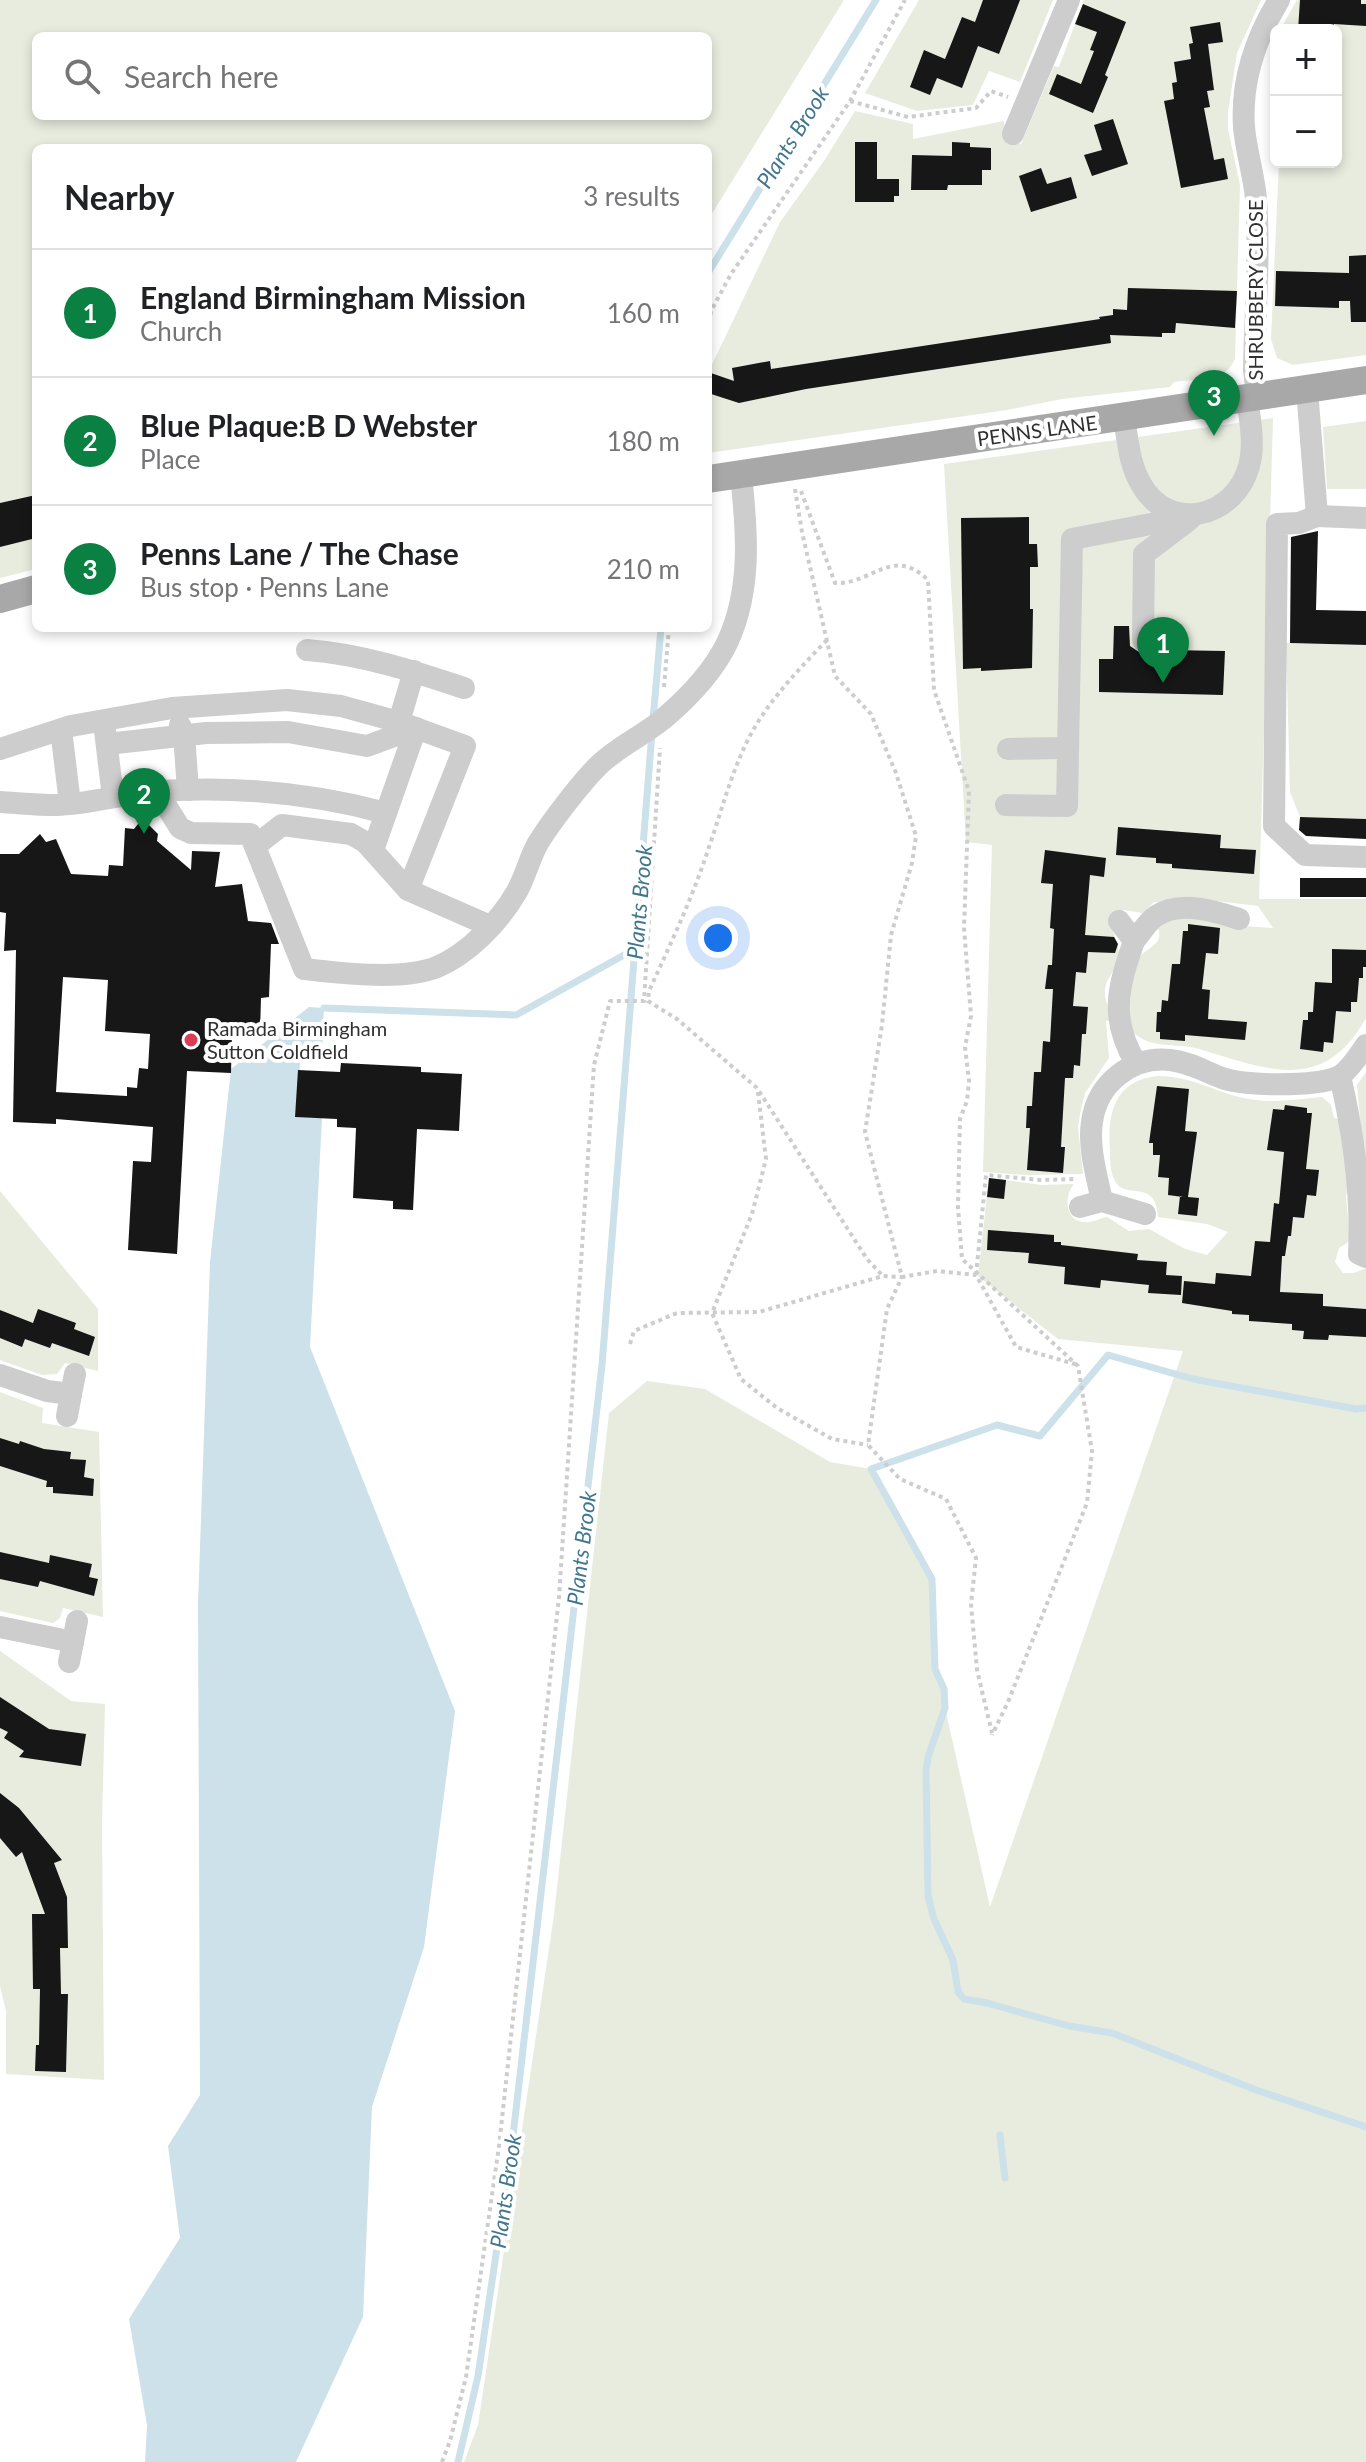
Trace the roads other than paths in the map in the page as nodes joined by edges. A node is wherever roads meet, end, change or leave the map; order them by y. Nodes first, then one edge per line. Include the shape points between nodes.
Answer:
1 (1069, 0) edge
2 (1279, 0) edge
3 (1013, 134) dead end
4 (1366, 380) edge
5 (1307, 389) junction
6 (1252, 397) junction
7 (1124, 418) junction
8 (741, 474) junction
9 (712, 478) edge
10 (1193, 516) junction
11 (1317, 516) junction
12 (1366, 518) edge
13 (32, 590) edge
14 (0, 599) edge
15 (1143, 640) dead end
16 (307, 650) dead end
17 (414, 671) junction
18 (464, 688) dead end
19 (172, 708) junction
20 (408, 725) junction
21 (61, 730) junction
22 (105, 733) junction
23 (184, 735) junction
24 (1068, 748) junction
25 (0, 749) edge
26 (1008, 749) dead end
27 (188, 790) junction
28 (157, 791) junction
29 (113, 797) junction
30 (0, 802) edge
31 (70, 803) junction
32 (1006, 805) dead end
33 (386, 813) junction
34 (255, 846) junction
35 (373, 850) junction
36 (1366, 857) edge
37 (408, 890) junction
38 (1239, 919) dead end
39 (1119, 921) dead end
40 (490, 926) junction
41 (1144, 940) junction
42 (1366, 1045) edge
43 (1136, 1063) junction
44 (1340, 1076) junction
45 (1145, 1214) dead end
46 (1366, 1257) edge
47 (0, 1375) edge
48 (71, 1395) dead end
49 (0, 1627) edge
50 (73, 1642) dead end

1 - 3 street
2 - 6 street, SHRUBBERY CLOSE via 1254,52 1244,90 1244,128 1256,197
4 - 5 main road, PENNS LANE
5 - 6 main road, PENNS LANE
5 - 11 street
6 - 7 main road, PENNS LANE
6 - 10 street, SHRUBBERY CLOSE via 1250,466 1239,491 1217,508
7 - 8 main road, PENNS LANE
7 - 10 street via 1141,486 1173,513
8 - 9 main road, PENNS LANE
8 - 40 street via 746,570 741,608 726,644 699,684 598,766 538,843 516,893
10 - 15 street via 1144,554
10 - 24 street via 1072,539
11 - 12 street
11 - 36 street via 1277,524 1274,826 1305,855
13 - 14 main road
16 - 17 street via 339,652
17 - 18 street
17 - 20 street
19 - 20 street via 287,700 341,706
19 - 22 street
19 - 23 street
20 - 23 street via 367,746 288,732
20 - 33 street
20 - 37 street via 465,746
21 - 22 street
21 - 25 street
21 - 31 street
22 - 23 street
22 - 29 street
23 - 27 street
24 - 26 street
24 - 32 street via 1067,806
27 - 28 street
27 - 33 street via 298,794
28 - 29 street
28 - 34 street via 180,828 191,833 250,834
29 - 31 street
30 - 31 street
33 - 35 street
34 - 35 street via 282,825 351,834
34 - 40 street via 304,969 390,975 435,968 464,951
35 - 37 street
37 - 40 street
38 - 41 street via 1216,911 1171,910 1155,916
39 - 41 street
41 - 43 street via 1119,994 1123,1042
42 - 44 street
43 - 44 street via 1172,1060 1225,1079 1269,1084
43 - 45 street via 1111,1081 1091,1122 1097,1179 1091,1204
44 - 46 street via 1357,1163 1359,1254
47 - 48 street
49 - 50 street

